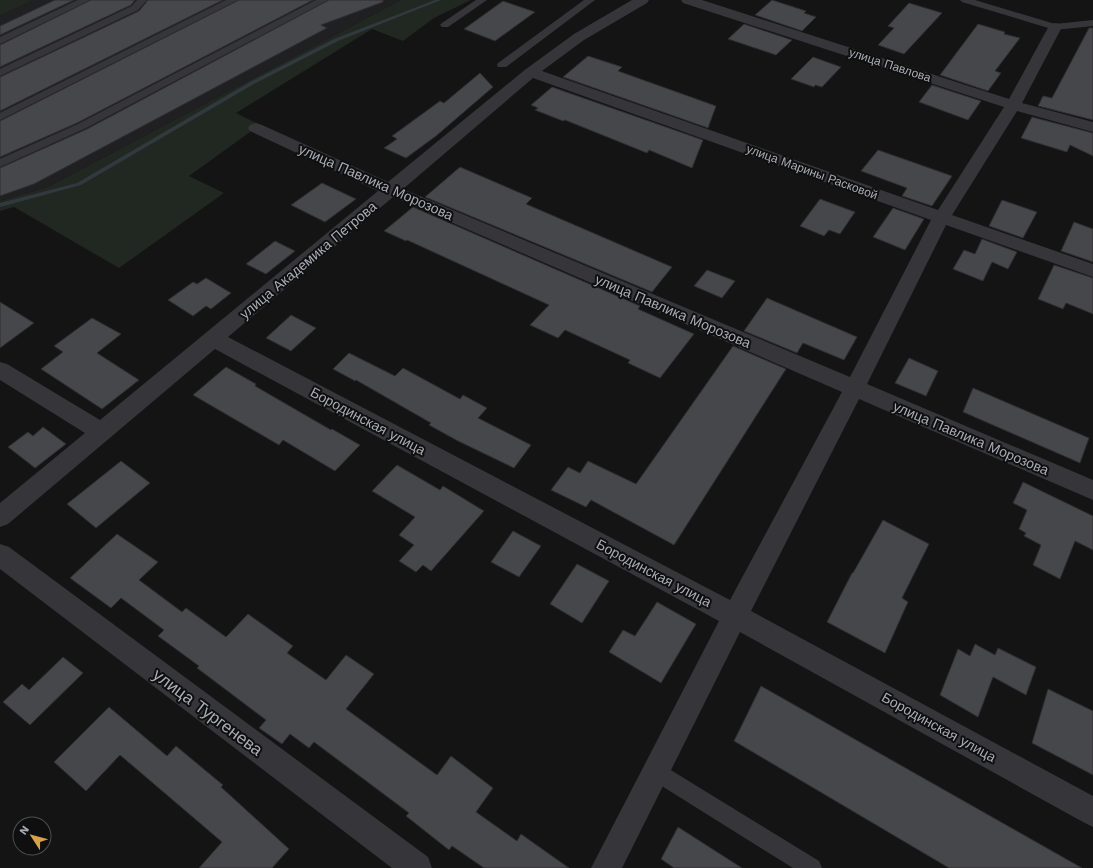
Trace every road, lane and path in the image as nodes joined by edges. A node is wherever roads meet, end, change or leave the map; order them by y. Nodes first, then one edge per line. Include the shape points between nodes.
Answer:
1 (85, 0) edge
2 (142, 0) edge
3 (233, 0) edge
4 (323, 0) edge
5 (482, 0) edge
6 (590, 0) edge
7 (642, 0) edge
8 (688, 0) edge
9 (965, 0) edge
10 (1093, 23) edge
11 (445, 25) dead end
12 (1055, 27) junction
13 (0, 40) edge
14 (502, 65) dead end
15 (531, 72) junction
16 (0, 74) edge
17 (1013, 105) junction
18 (0, 117) edge
19 (1093, 127) edge
20 (256, 128) dead end
21 (0, 163) edge
22 (391, 190) junction
23 (941, 218) junction
24 (1093, 271) edge
25 (214, 339) junction
26 (0, 370) edge
27 (854, 389) junction
28 (102, 432) junction
29 (1093, 490) edge
30 (0, 517) edge
31 (0, 555) edge
32 (735, 616) junction
33 (656, 771) junction
34 (1093, 812) edge
35 (417, 868) edge
36 (606, 868) edge
37 (812, 868) edge

1 - 13 lane
2 - 16 lane via 135,8
3 - 18 lane
4 - 21 lane via 82,126
5 - 11 lane
6 - 14 lane
7 - 15 street, улица Академика Петрова via 579,37
8 - 17 street, улица Павлова
9 - 12 lane
10 - 12 lane
12 - 17 street
15 - 22 street, улица Академика Петрова
15 - 23 street, улица Марины Расковой
17 - 19 street, улица Павлова
17 - 23 street
20 - 22 street, улица Павлика Морозова
22 - 25 street, улица Академика Петрова
22 - 27 street, улица Павлика Морозова
23 - 24 street, улица Марины Расковой
23 - 27 street
25 - 28 street, улица Академика Петрова
25 - 32 street, Бородинская улица
26 - 28 street
27 - 29 street, улица Павлика Морозова
27 - 32 street
28 - 30 street, улица Академика Петрова
31 - 35 street, улица Тургенева
32 - 33 street
32 - 34 street, Бородинская улица
33 - 36 street
33 - 37 lane

